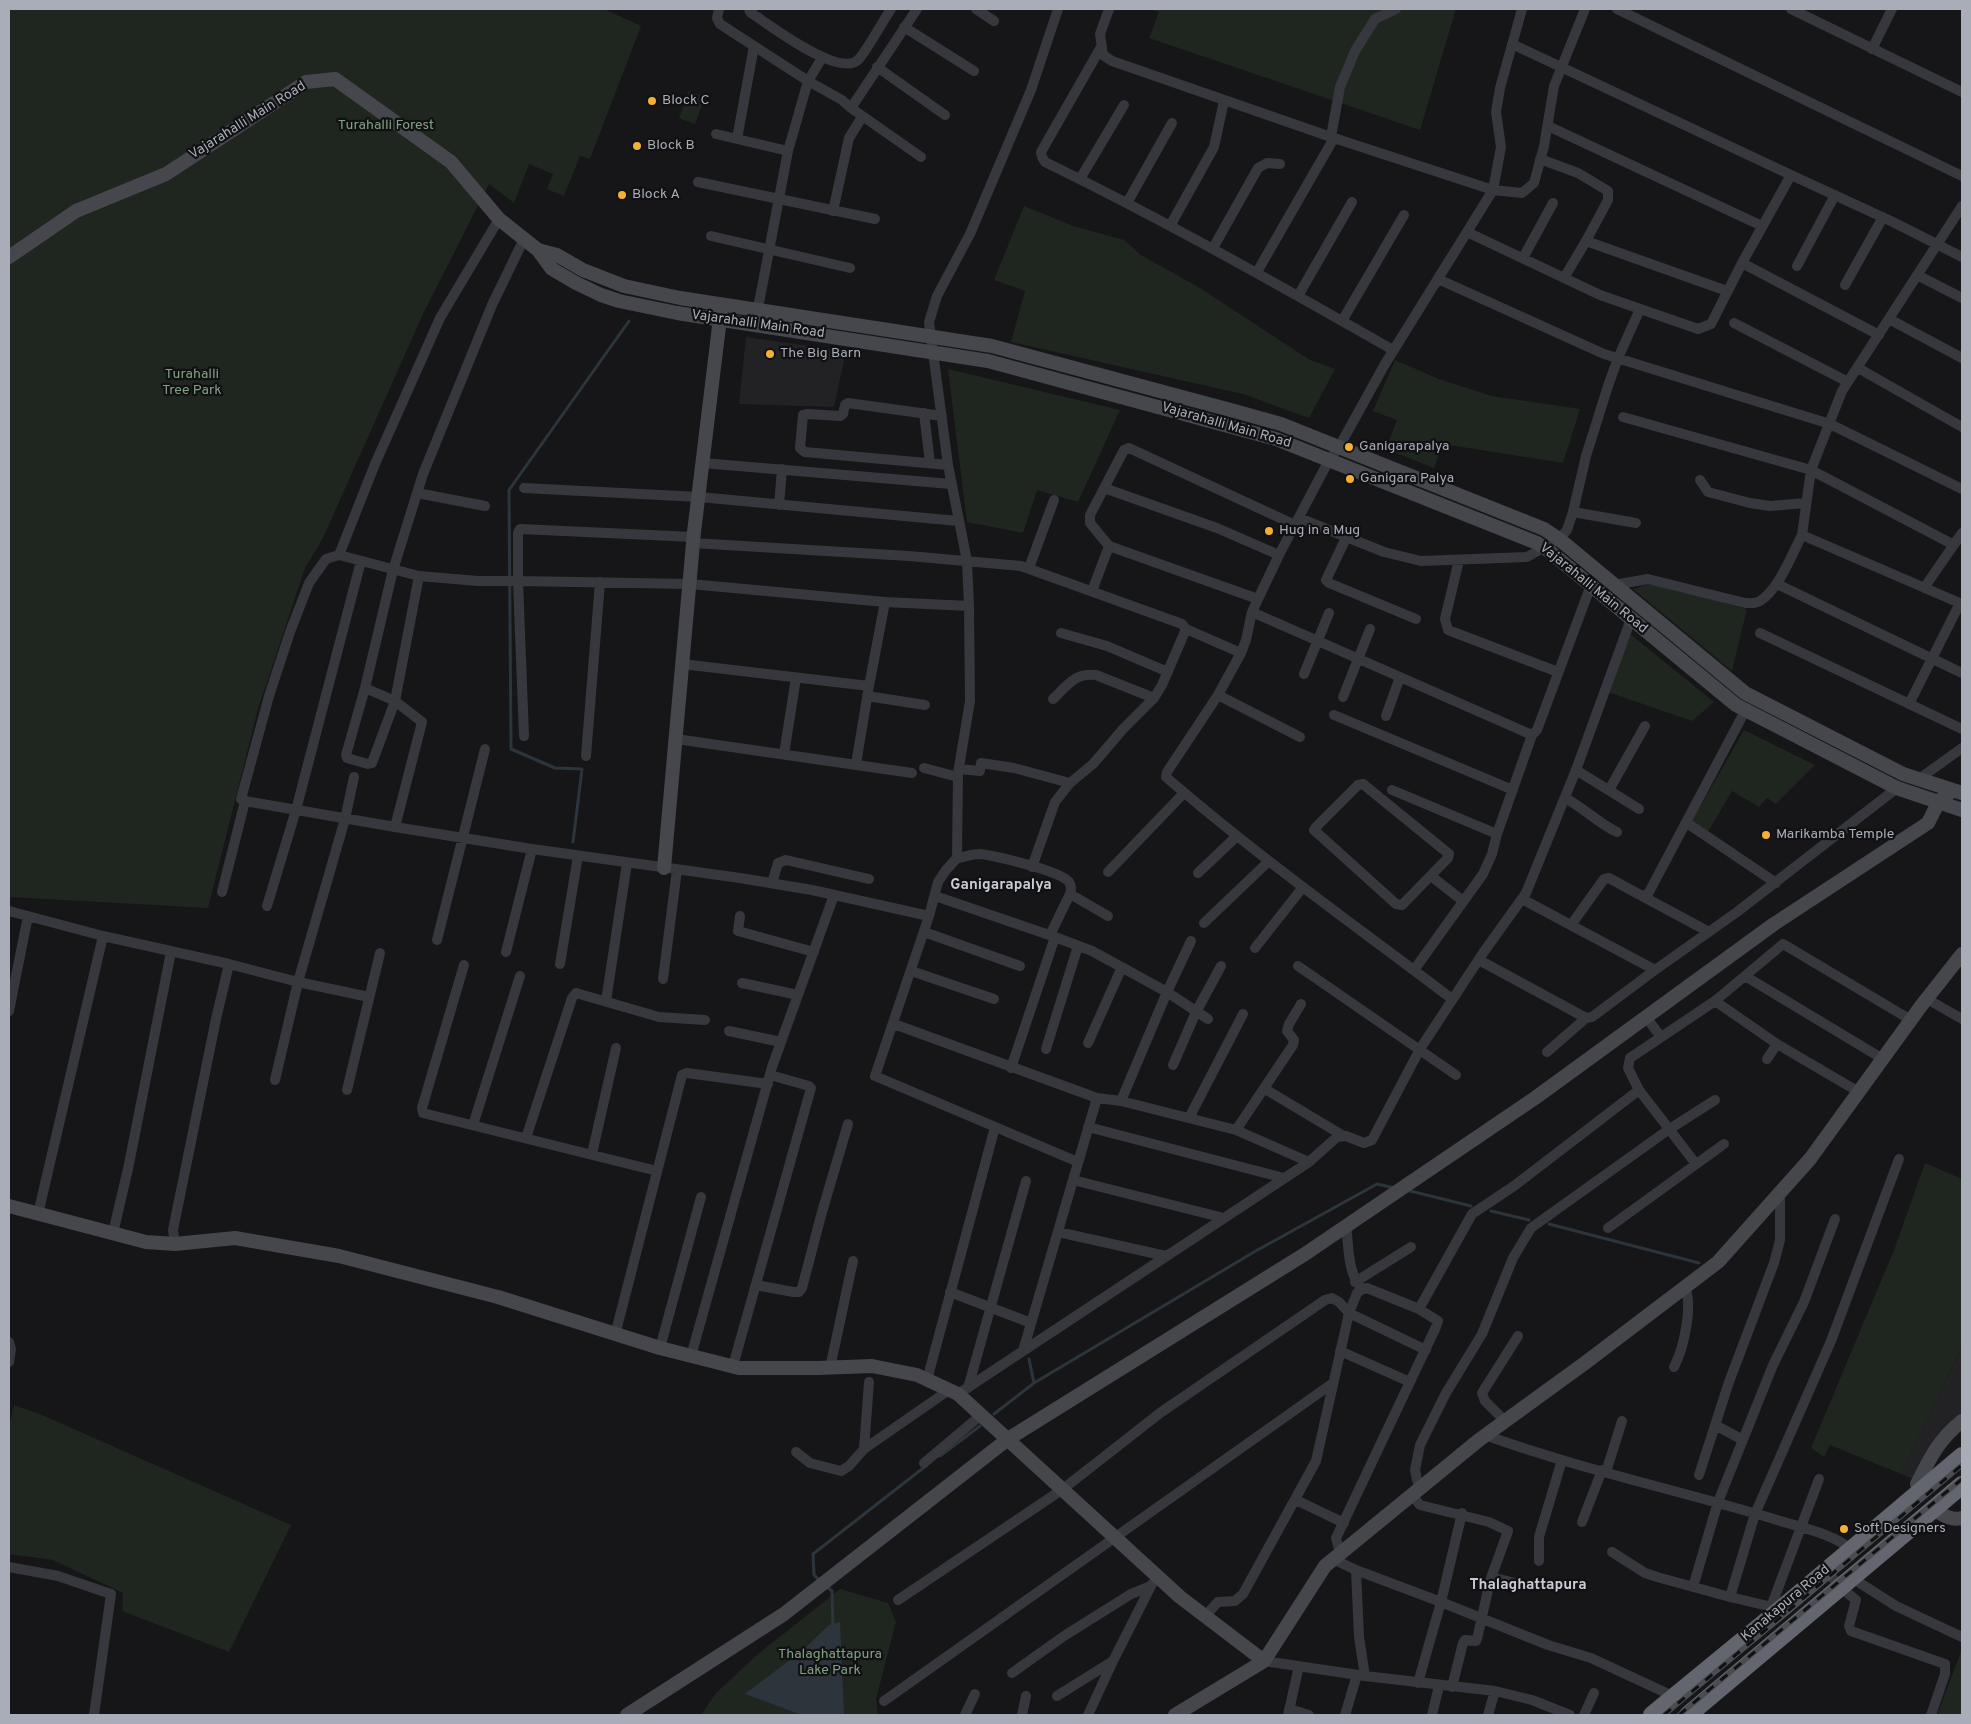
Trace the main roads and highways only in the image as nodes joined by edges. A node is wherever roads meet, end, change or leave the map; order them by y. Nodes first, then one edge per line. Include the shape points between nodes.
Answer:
1 (1962, 1456) edge
2 (1962, 1485) edge
3 (1697, 1713) edge
4 (1652, 1715) edge

1 - 4 highway, Kanakapura Road via 1851,1550 1776,1608
2 - 3 highway, Kanakapura Road

